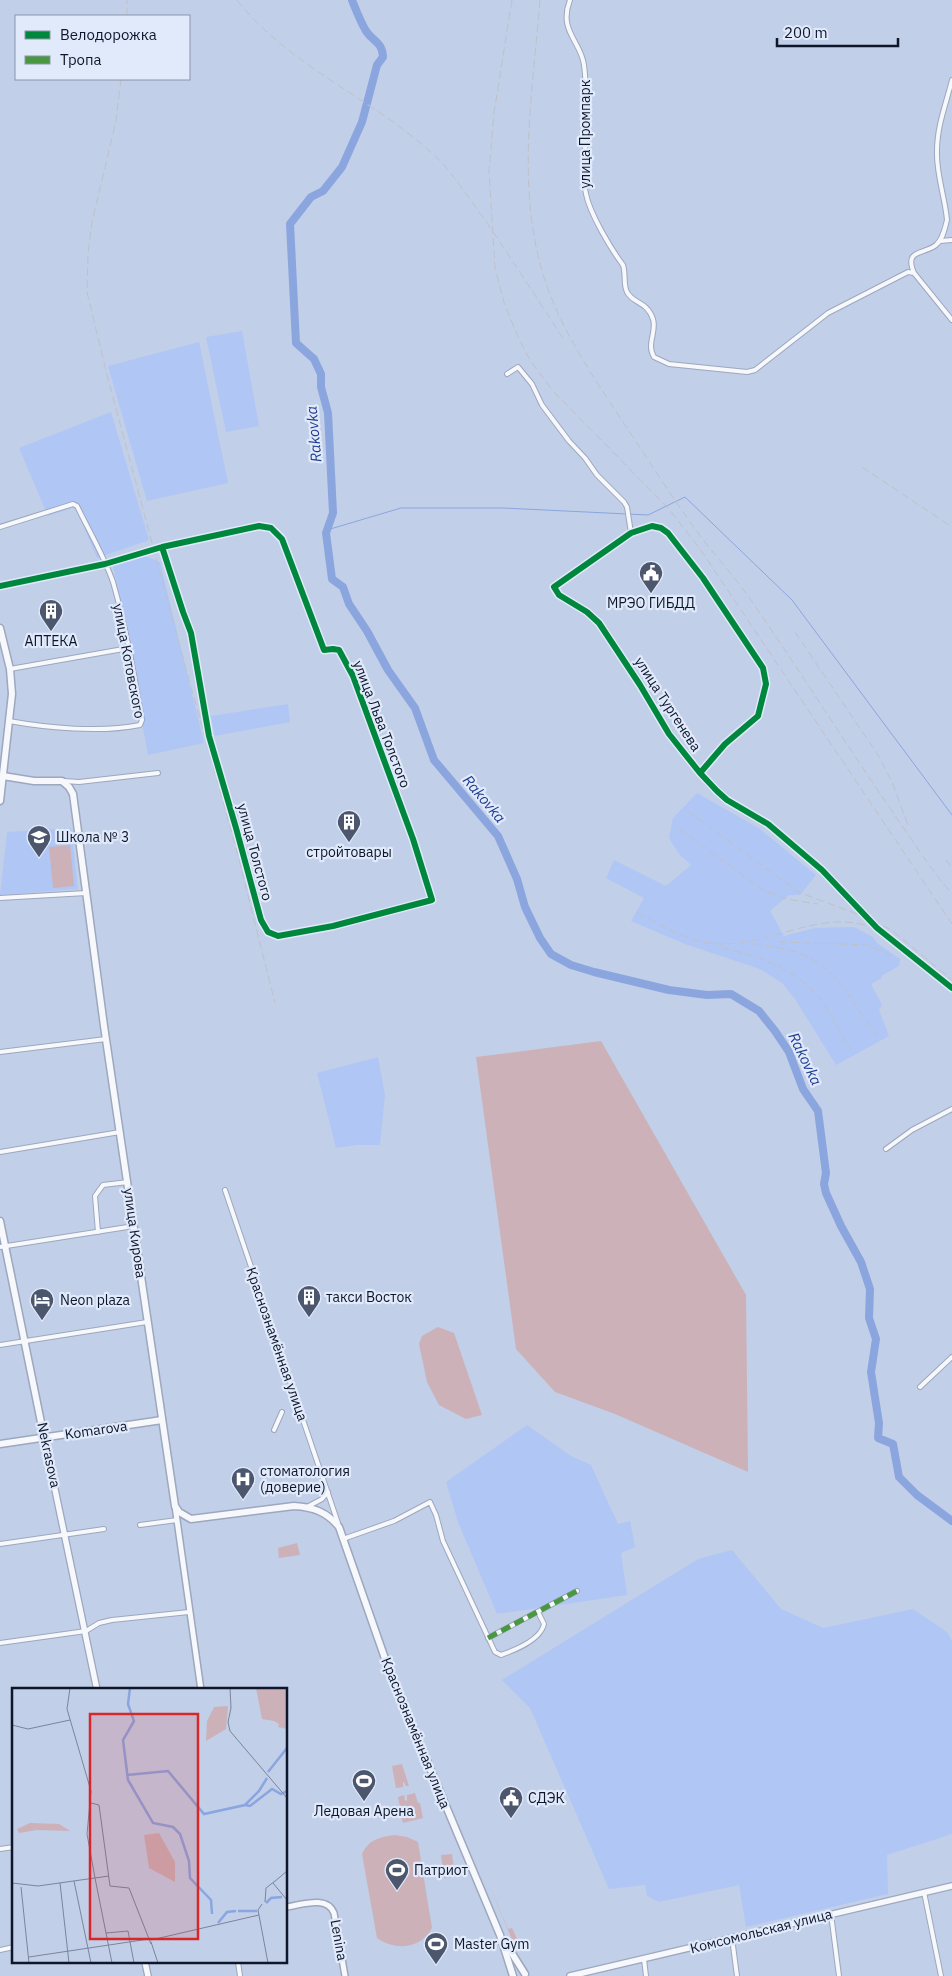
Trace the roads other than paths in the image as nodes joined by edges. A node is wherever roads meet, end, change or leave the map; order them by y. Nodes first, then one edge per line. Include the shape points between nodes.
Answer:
1 (570, 0) edge
2 (952, 80) edge
3 (952, 240) edge
4 (940, 241) junction
5 (914, 273) junction
6 (952, 320) edge
7 (507, 374) dead end
8 (0, 527) edge
9 (631, 533) junction
10 (162, 547) junction
11 (105, 564) junction
12 (0, 586) edge
13 (0, 628) edge
14 (129, 648) junction
15 (10, 669) junction
16 (9, 721) junction
17 (700, 773) junction
18 (158, 774) dead end
19 (1, 775) edge
20 (62, 781) junction
21 (707, 781) joint
22 (0, 801) edge
23 (86, 893) junction
24 (0, 898) edge
25 (432, 900) joint
26 (952, 988) edge
27 (106, 1039) junction
28 (0, 1052) edge
29 (952, 1109) edge
30 (120, 1132) junction
31 (886, 1149) dead end
32 (0, 1152) edge
33 (128, 1182) junction
34 (225, 1190) dead end
35 (0, 1221) edge
36 (134, 1226) junction
37 (98, 1232) junction
38 (3, 1247) edge
39 (147, 1322) junction
40 (25, 1342) junction
41 (0, 1344) edge
42 (952, 1358) edge
43 (920, 1387) dead end
44 (282, 1412) dead end
45 (162, 1420) junction
46 (274, 1430) dead end
47 (44, 1437) junction
48 (0, 1444) edge
49 (328, 1492) junction
50 (174, 1506) junction
51 (307, 1507) junction
52 (191, 1519) junction
53 (176, 1520) junction
54 (140, 1525) dead end
55 (339, 1527) junction
56 (104, 1529) dead end
57 (65, 1534) junction
58 (343, 1538) junction
59 (0, 1544) edge
60 (577, 1591) dead end
61 (189, 1612) junction
62 (538, 1612) junction
63 (86, 1631) junction
64 (488, 1638) junction
65 (0, 1643) edge
66 (97, 1688) edge
67 (201, 1688) edge
68 (952, 1886) edge
69 (924, 1892) junction
70 (288, 1908) edge
71 (831, 1914) junction
72 (500, 1935) junction
73 (732, 1938) junction
74 (644, 1959) junction
75 (528, 1975) edge
76 (345, 1976) edge
77 (514, 1976) edge
78 (570, 1976) edge
79 (646, 1976) edge
80 (737, 1976) edge
81 (840, 1976) edge
82 (941, 1976) edge

1 - 5 street, улица Промпарк via 568,28 584,61 584,183 590,208 625,271 626,290 651,314 654,321 650,342 652,353 658,360 669,364 747,372 755,370 837,308 904,273
2 - 4 street via 937,142 947,220
3 - 4 street
4 - 5 street via 912,257
5 - 6 street
7 - 9 street via 518,367 524,374 542,406 627,507
8 - 11 street, улица Котовского via 75,504
9 - 17 street, улица Тургенева via 554,587 559,595 587,612 602,627 669,734
9 - 17 street via 652,526 668,533 703,578 766,675 758,716 725,744
10 - 11 street, улица Льва Толстого
10 - 25 street, улица Льва Толстого via 259,526 271,528 282,539 324,650 340,650 353,676
10 - 25 street, улица Толстого via 192,633 213,752 261,920 268,932 278,936 333,926
11 - 12 street, улица Льва Толстого
11 - 14 street, улица Котовского
13 - 15 highway
14 - 15 street
14 - 16 street, улица Котовского via 142,720 140,725 82,728
15 - 16 highway
16 - 19 highway
17 - 21 street, улица Тургенева
18 - 20 street
19 - 20 highway via 34,781
19 - 22 highway
20 - 23 highway, улица Кирова via 73,794
21 - 26 street, улица Тургенева via 727,800 768,824 822,870 877,928
23 - 24 street
23 - 27 highway, улица Кирова
27 - 28 street
27 - 30 highway, улица Кирова
29 - 31 street via 912,1130
30 - 32 street
30 - 33 highway, улица Кирова
33 - 36 highway, улица Кирова
33 - 37 street via 103,1185 95,1196
34 - 49 street, Краснознамённая улица
35 - 38 highway, Nekrasova
36 - 37 street
36 - 39 highway, улица Кирова
37 - 38 street
38 - 40 highway, Nekrasova
39 - 40 street
39 - 45 highway, улица Кирова
40 - 41 street
40 - 47 highway, Nekrasova
42 - 43 street
44 - 46 street
45 - 47 highway, Komarova
45 - 50 highway, улица Кирова
47 - 48 highway, Komarova
47 - 57 main road, Nekrasova
49 - 51 street
49 - 55 street, Краснознамённая улица
50 - 52 highway
50 - 53 street, улица Кирова
51 - 52 highway
51 - 55 highway, Краснознамённая улица via 321,1511
52 - 53 street
53 - 54 street
53 - 61 street, улица Кирова
55 - 58 highway, Краснознамённая улица
56 - 57 street
57 - 59 street
57 - 63 main road, Nekrasova
58 - 64 street via 394,1520 430,1502 443,1541
58 - 72 highway, Краснознамённая улица via 389,1670
60 - 62 street
61 - 63 street via 112,1620
61 - 67 street, улица Кирова
62 - 64 street
62 - 64 street via 543,1629 510,1652 501,1655 495,1652
63 - 65 street
63 - 66 main road, Nekrasova
68 - 69 main road, Комсомольская улица
69 - 71 main road, Комсомольская улица
69 - 82 street
70 - 76 street, Lenina via 323,1902 331,1906
71 - 73 main road, Комсомольская улица
71 - 81 street
72 - 75 highway, Краснознамённая улица
72 - 77 highway, Краснознамённая улица
73 - 74 main road, Комсомольская улица
73 - 80 street
74 - 78 main road, Комсомольская улица
74 - 79 street
75 - 77 highway

